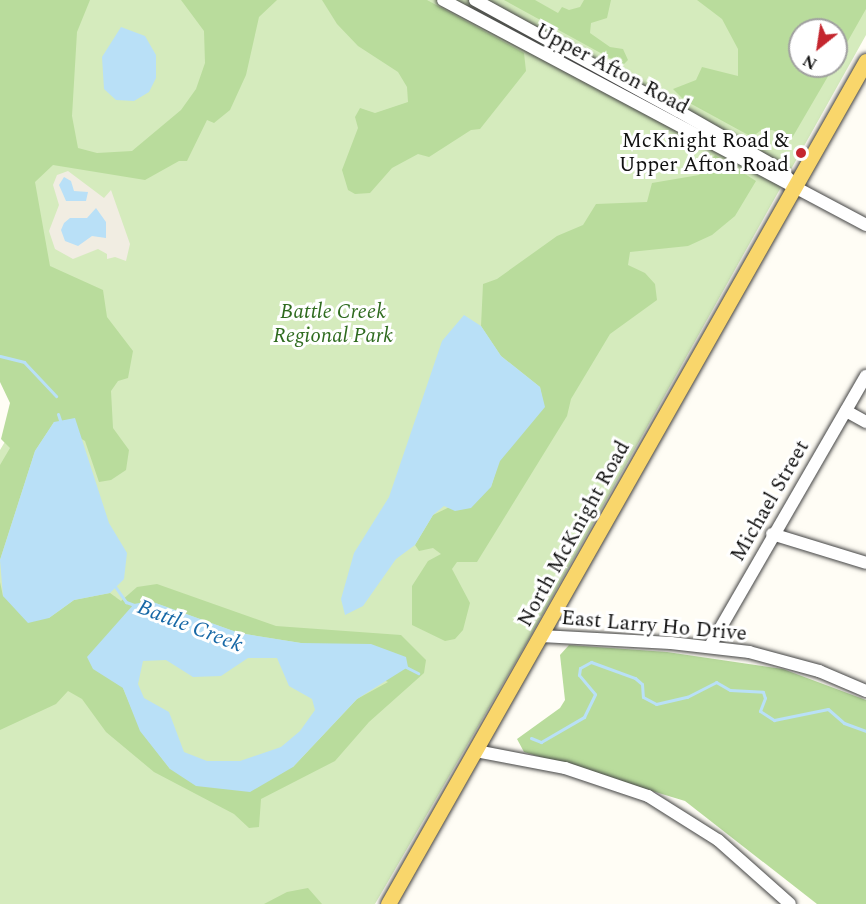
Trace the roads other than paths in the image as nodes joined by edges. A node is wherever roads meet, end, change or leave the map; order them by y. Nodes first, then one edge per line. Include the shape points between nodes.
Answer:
1 (443, 0) edge
2 (475, 0) edge
3 (864, 68) edge
4 (795, 185) junction
5 (866, 225) edge
6 (866, 376) edge
7 (846, 411) junction
8 (866, 422) edge
9 (772, 534) junction
10 (866, 563) edge
11 (541, 636) junction
12 (710, 646) junction
13 (866, 691) edge
14 (476, 751) junction
15 (388, 904) edge
16 (790, 904) edge

1 - 4 street, Upper Afton Road via 770,177
2 - 4 street, Upper Afton Road via 776,167
3 - 4 main road, North McKnight Road
4 - 5 street, Upper Afton Road
4 - 11 main road, North McKnight Road
6 - 7 street, Michael Street
7 - 8 street
7 - 9 street, Michael Street
9 - 10 street
9 - 12 street, Michael Street
11 - 12 street, East Larry Ho Drive
11 - 14 main road, North McKnight Road
12 - 13 street, East Larry Ho Drive via 786,661
14 - 15 main road, North McKnight Road
14 - 16 street via 565,768 648,796 718,840

